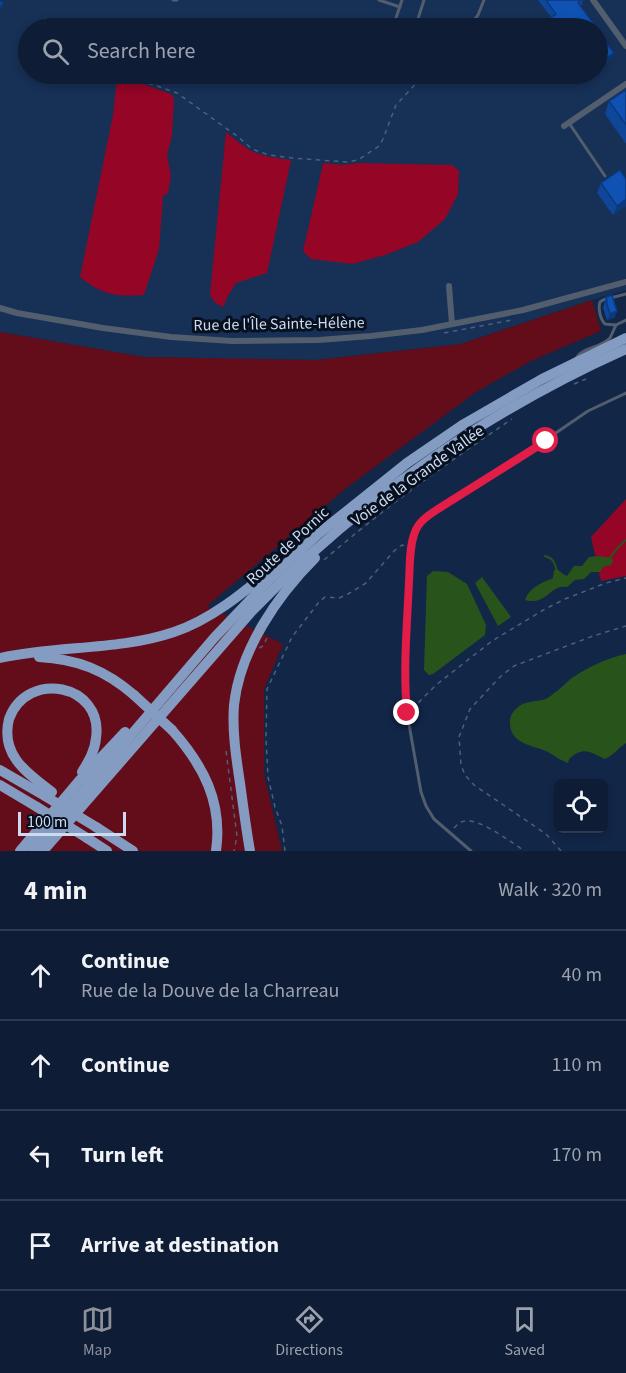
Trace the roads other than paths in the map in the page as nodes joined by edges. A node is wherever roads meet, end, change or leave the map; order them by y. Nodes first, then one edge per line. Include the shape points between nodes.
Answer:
1 (379, 0) edge
2 (402, 0) edge
3 (424, 0) edge
4 (484, 0) edge
5 (593, 0) edge
6 (400, 7) junction
7 (396, 18) edge
8 (418, 18) edge
9 (476, 18) edge
10 (606, 18) edge
11 (608, 21) edge
12 (626, 46) edge
13 (626, 84) edge
14 (566, 124) joint
15 (605, 176) dead end
16 (626, 282) edge
17 (449, 286) dead end
18 (626, 294) edge
19 (0, 308) edge
20 (626, 320) edge
21 (452, 324) junction
22 (616, 324) junction
23 (626, 338) edge
24 (626, 349) edge
25 (573, 363) junction
26 (626, 393) edge
27 (351, 520) junction
28 (291, 558) junction
29 (214, 638) junction
30 (0, 658) edge
31 (0, 663) edge
32 (0, 770) edge
33 (79, 781) junction
34 (0, 785) edge
35 (48, 794) junction
36 (83, 805) junction
37 (98, 848) edge
38 (23, 850) edge
39 (44, 851) edge
40 (52, 851) edge
41 (107, 851) edge
42 (133, 851) edge
43 (216, 851) edge
44 (250, 851) edge
45 (471, 851) edge

1 - 6 lane
2 - 6 lane
3 - 8 lane
4 - 9 lane
5 - 10 street
6 - 7 lane
11 - 12 street
13 - 14 street
14 - 15 lane
16 - 21 street, Rue de l'Île Sainte-Hélène via 523,310
17 - 21 street
18 - 22 lane via 599,304 603,323
19 - 21 street, Rue de l'Île Sainte-Hélène via 103,328 232,340 319,340
20 - 22 lane
22 - 25 lane via 610,338 578,354
23 - 25 highway, Route de Pornic
24 - 27 highway, Route de Pornic via 568,376 485,423
25 - 28 highway, Route de Pornic via 433,445
26 - 45 lane via 588,411 425,518 414,533 405,694 421,792 434,819
27 - 36 highway, Route de Pornic via 252,610
27 - 44 highway via 345,532 308,565 271,612 250,647 241,674 234,704 236,759
28 - 29 highway, Route de Pornic
28 - 30 highway via 281,560 220,609 174,633 127,643
29 - 33 highway
29 - 38 highway, Route de Pornic
31 - 43 highway, bridge via 39,657 73,661 103,673 134,695 172,730 199,764 209,784 216,815
32 - 35 highway
33 - 35 highway via 93,753 95,717 79,695 57,688 39,690 14,708 6,728 6,742 11,757
33 - 38 highway
34 - 37 highway, bridge
35 - 42 highway, bridge via 69,804 75,815
36 - 39 highway, Route de Pornic
36 - 40 highway via 81,815
37 - 41 highway

